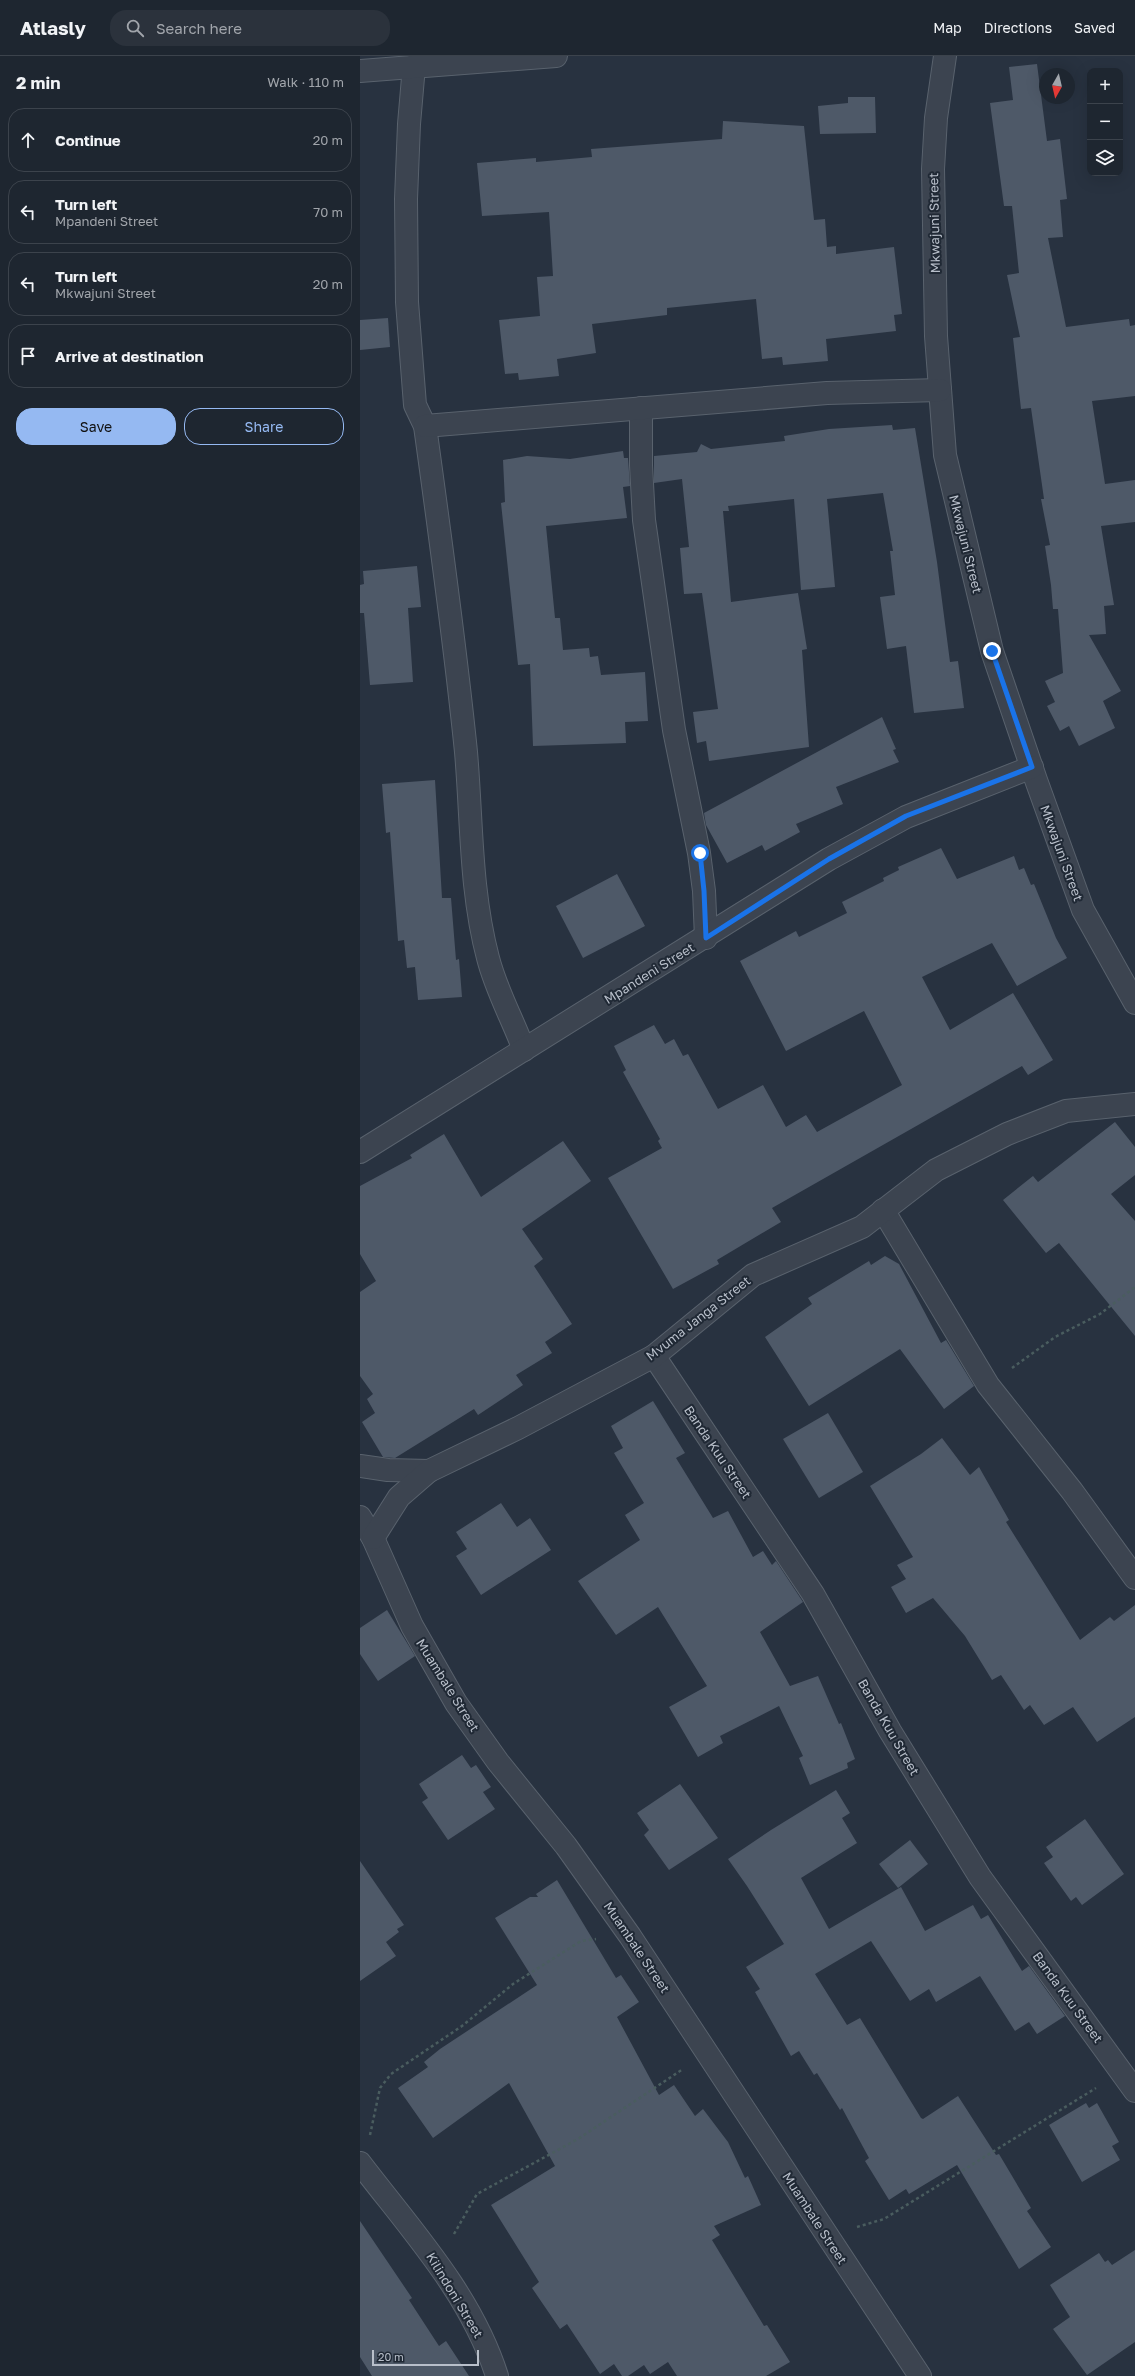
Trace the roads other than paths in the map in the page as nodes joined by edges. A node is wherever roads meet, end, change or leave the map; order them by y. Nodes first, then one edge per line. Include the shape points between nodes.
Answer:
1 (556, 56) edge
2 (945, 56) edge
3 (414, 66) junction
4 (360, 71) edge
5 (940, 390) junction
6 (641, 408) junction
7 (425, 426) junction
8 (1032, 767) junction
9 (706, 938) junction
10 (1135, 1003) edge
11 (524, 1050) junction
12 (1135, 1104) edge
13 (360, 1152) edge
14 (884, 1210) junction
15 (654, 1356) junction
16 (360, 1466) edge
17 (429, 1471) junction
18 (360, 1517) edge
19 (373, 1538) junction
20 (1135, 1578) edge
21 (1135, 2091) edge
22 (360, 2163) edge
23 (497, 2376) edge
24 (920, 2376) edge

1 - 3 street
2 - 5 street, Mkwajuni Street via 936,118 933,169 936,336
3 - 4 street
3 - 7 street via 406,199 407,302 415,405
5 - 6 street via 827,393
5 - 8 street, Mkwajuni Street via 945,455 992,651
6 - 7 street
6 - 9 street via 644,520 674,730 700,853
7 - 11 street via 455,646 467,768 471,858 479,915 488,959
8 - 9 street, Mpandeni Street via 906,816 829,859
8 - 10 street, Mkwajuni Street via 1083,910
9 - 11 street, Mpandeni Street
11 - 13 street, Mpandeni Street
12 - 14 street, Mvuma Janga Street via 1066,1111 1006,1134 936,1170
14 - 15 street, Mvuma Janga Street via 862,1227 753,1275
14 - 20 street via 988,1385 1072,1491
15 - 17 street, Mvuma Janga Street via 518,1428
15 - 21 street, Banda Kuu Street via 813,1594 890,1731 980,1877
16 - 17 street
17 - 19 street, Mvuma Janga Street via 400,1497
18 - 19 street, Muambale Street
19 - 24 street, Muambale Street via 412,1626 456,1703 498,1762 566,1846 630,1936
22 - 23 street, Kilindoni Street via 438,2262 489,2351

